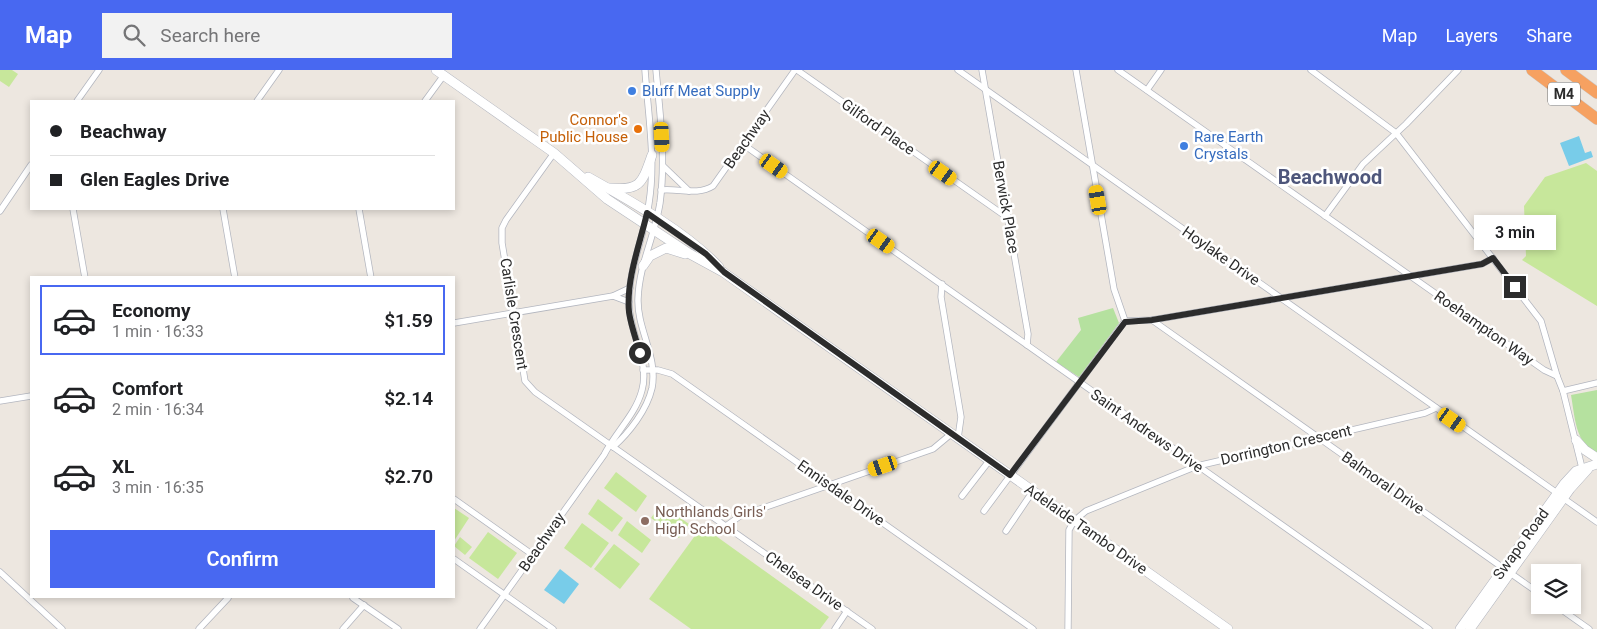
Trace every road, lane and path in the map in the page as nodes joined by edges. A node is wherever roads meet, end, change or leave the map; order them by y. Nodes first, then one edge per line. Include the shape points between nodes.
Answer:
1 (99, 70) edge
2 (279, 70) edge
3 (645, 70) edge
4 (656, 70) edge
5 (796, 70) edge
6 (958, 70) edge
7 (982, 70) edge
8 (1076, 70) edge
9 (1118, 70) edge
10 (1161, 70) edge
11 (1311, 70) edge
12 (1458, 70) edge
13 (1532, 70) edge
14 (1566, 70) edge
15 (440, 73) edge
16 (985, 89) junction
17 (1147, 90) junction
18 (1597, 93) edge
19 (78, 100) edge
20 (258, 100) edge
21 (426, 100) edge
22 (649, 115) junction
23 (660, 115) junction
24 (1597, 118) edge
25 (1396, 133) junction
26 (744, 145) junction
27 (554, 153) junction
28 (652, 155) junction
29 (1092, 164) junction
30 (663, 166) junction
31 (30, 167) edge
32 (577, 171) junction
33 (606, 187) junction
34 (661, 190) junction
35 (689, 191) junction
36 (73, 210) edge
37 (223, 210) edge
38 (359, 210) edge
39 (0, 211) edge
40 (647, 213) junction
41 (1325, 216) junction
42 (656, 218) junction
43 (1008, 218) junction
44 (644, 224) junction
45 (653, 230) junction
46 (1493, 258) junction
47 (702, 260) junction
48 (643, 266) junction
49 (724, 272) junction
50 (1410, 275) junction
51 (85, 276) edge
52 (235, 276) edge
53 (372, 276) edge
54 (942, 284) junction
55 (630, 288) junction
56 (612, 296) junction
57 (1280, 298) junction
58 (628, 302) junction
59 (515, 313) junction
60 (1152, 320) junction
61 (1125, 322) junction
62 (455, 323) edge
63 (1027, 345) junction
64 (1553, 362) junction
65 (653, 369) junction
66 (644, 370) junction
67 (1544, 370) junction
68 (1557, 376) junction
69 (1080, 382) junction
70 (1597, 383) edge
71 (1563, 391) junction
72 (30, 396) edge
73 (0, 401) edge
74 (1436, 408) junction
75 (955, 436) junction
76 (1319, 438) junction
77 (1576, 440) junction
78 (612, 445) junction
79 (1597, 458) edge
80 (989, 460) junction
81 (1597, 464) edge
82 (1197, 466) junction
83 (1585, 471) junction
84 (1010, 475) junction
85 (829, 485) junction
86 (1033, 491) junction
87 (962, 496) dead end
88 (1560, 496) junction
89 (455, 500) edge
90 (984, 511) dead end
91 (1074, 521) junction
92 (1597, 522) edge
93 (726, 526) junction
94 (1006, 530) dead end
95 (532, 555) junction
96 (455, 560) edge
97 (1507, 571) junction
98 (0, 572) edge
99 (1531, 588) edge
100 (505, 594) junction
101 (228, 598) edge
102 (354, 598) edge
103 (364, 604) junction
104 (847, 611) junction
105 (1568, 614) edge
106 (62, 629) edge
107 (199, 629) edge
108 (344, 629) edge
109 (398, 629) edge
110 (480, 629) edge
111 (553, 629) edge
112 (835, 629) edge
113 (872, 629) edge
114 (1033, 629) edge
115 (1068, 629) edge
116 (1228, 629) edge
117 (1429, 629) edge
118 (1460, 629) edge
119 (1470, 629) edge
120 (1589, 629) edge

1 - 19 street
2 - 20 street
3 - 22 street, Beachway
4 - 23 street, Beachway
5 - 26 street, Beachway
5 - 43 street, Gilford Place
6 - 16 street, Hoylake Drive
7 - 16 street, Berwick Place
8 - 29 street
9 - 17 street, Roehampton Way
10 - 17 street
11 - 25 street
12 - 25 street
13 - 24 highway, M4
14 - 18 highway, M4
15 - 21 street
15 - 27 street, Adelaide Tambo Drive
16 - 29 street, Hoylake Drive
16 - 43 street, Berwick Place
17 - 41 street, Roehampton Way
22 - 23 street
22 - 28 street, Beachway
23 - 30 street, Beachway
25 - 41 street via 1358,170
25 - 46 street
26 - 35 street, Beachway via 713,186
26 - 54 street, Saint Andrews Drive
27 - 32 street, Adelaide Tambo Drive
27 - 59 street, Carlisle Crescent via 502,228
28 - 33 street via 643,179 636,187
28 - 40 street, Beachway
29 - 57 street, Hoylake Drive
29 - 61 street via 1114,289
30 - 34 street, Beachway
30 - 35 street
31 - 39 street
32 - 33 street, Adelaide Tambo Drive
32 - 44 street, Adelaide Tambo Drive via 602,195
33 - 40 street, Adelaide Tambo Drive
34 - 35 street, Beachway
34 - 42 street, Beachway
36 - 51 street
37 - 52 street
38 - 53 street
40 - 42 street, Adelaide Tambo Drive
40 - 44 street, Beachway
41 - 50 street, Roehampton Way
42 - 45 street, Beachway
42 - 49 street, Adelaide Tambo Drive via 706,254
43 - 63 street, Berwick Place via 1028,334
44 - 45 street, Adelaide Tambo Drive
44 - 55 street, Beachway
45 - 47 street, Adelaide Tambo Drive
45 - 48 street, Beachway
46 - 50 street via 1482,264
46 - 64 street via 1541,321
47 - 48 street via 666,248 650,256
47 - 49 street, Adelaide Tambo Drive
48 - 65 street, Beachway via 638,312
49 - 75 street, Adelaide Tambo Drive
50 - 57 street
50 - 67 street, Roehampton Way
54 - 63 street, Saint Andrews Drive
54 - 75 street via 941,297 961,417
55 - 56 street
55 - 58 street, Beachway
56 - 58 street
56 - 59 street
57 - 60 street
57 - 74 street, Hoylake Drive
58 - 66 street, Beachway
59 - 62 street
59 - 78 street, Carlisle Crescent via 524,374 529,386
60 - 61 street
60 - 76 street, Balmoral Drive
61 - 69 street
63 - 69 street, Saint Andrews Drive
64 - 67 street
64 - 68 street
65 - 66 street, Ennisdale Drive
65 - 78 street, Beachway via 648,401 622,439
65 - 85 street, Ennisdale Drive via 672,374
66 - 78 street, Beachway via 639,398
67 - 68 street, Roehampton Way
68 - 71 street
69 - 82 street, Saint Andrews Drive
69 - 84 street
70 - 71 street
71 - 77 street
72 - 73 street
74 - 76 street, Dorrington Crescent
74 - 88 street, Hoylake Drive
75 - 80 street, Adelaide Tambo Drive
75 - 85 street via 933,449
76 - 82 street, Dorrington Crescent
76 - 97 street, Balmoral Drive
77 - 79 street
77 - 83 street
78 - 93 street, Chelsea Drive
78 - 95 street, Beachway
80 - 84 street, Adelaide Tambo Drive
80 - 87 street
81 - 83 street, Swapo Road
82 - 91 street, Dorrington Crescent via 1086,511
82 - 117 street, Saint Andrews Drive
83 - 88 street, Swapo Road
84 - 86 street, Adelaide Tambo Drive
84 - 90 street
85 - 93 street via 740,516
85 - 114 street, Ennisdale Drive
86 - 91 street, Adelaide Tambo Drive
86 - 94 street
88 - 92 street, Hoylake Drive
88 - 97 street, Swapo Road
89 - 95 street
91 - 115 street via 1068,541
91 - 116 street, Adelaide Tambo Drive
93 - 104 street, Chelsea Drive
95 - 100 street, Beachway
96 - 100 street
97 - 99 street, Balmoral Drive
97 - 118 street, Swapo Road
97 - 119 street, Swapo Road
98 - 106 street
100 - 110 street, Beachway
100 - 111 street
101 - 107 street
102 - 103 street
103 - 108 street
103 - 109 street
104 - 112 street
104 - 113 street, Chelsea Drive
105 - 120 street

